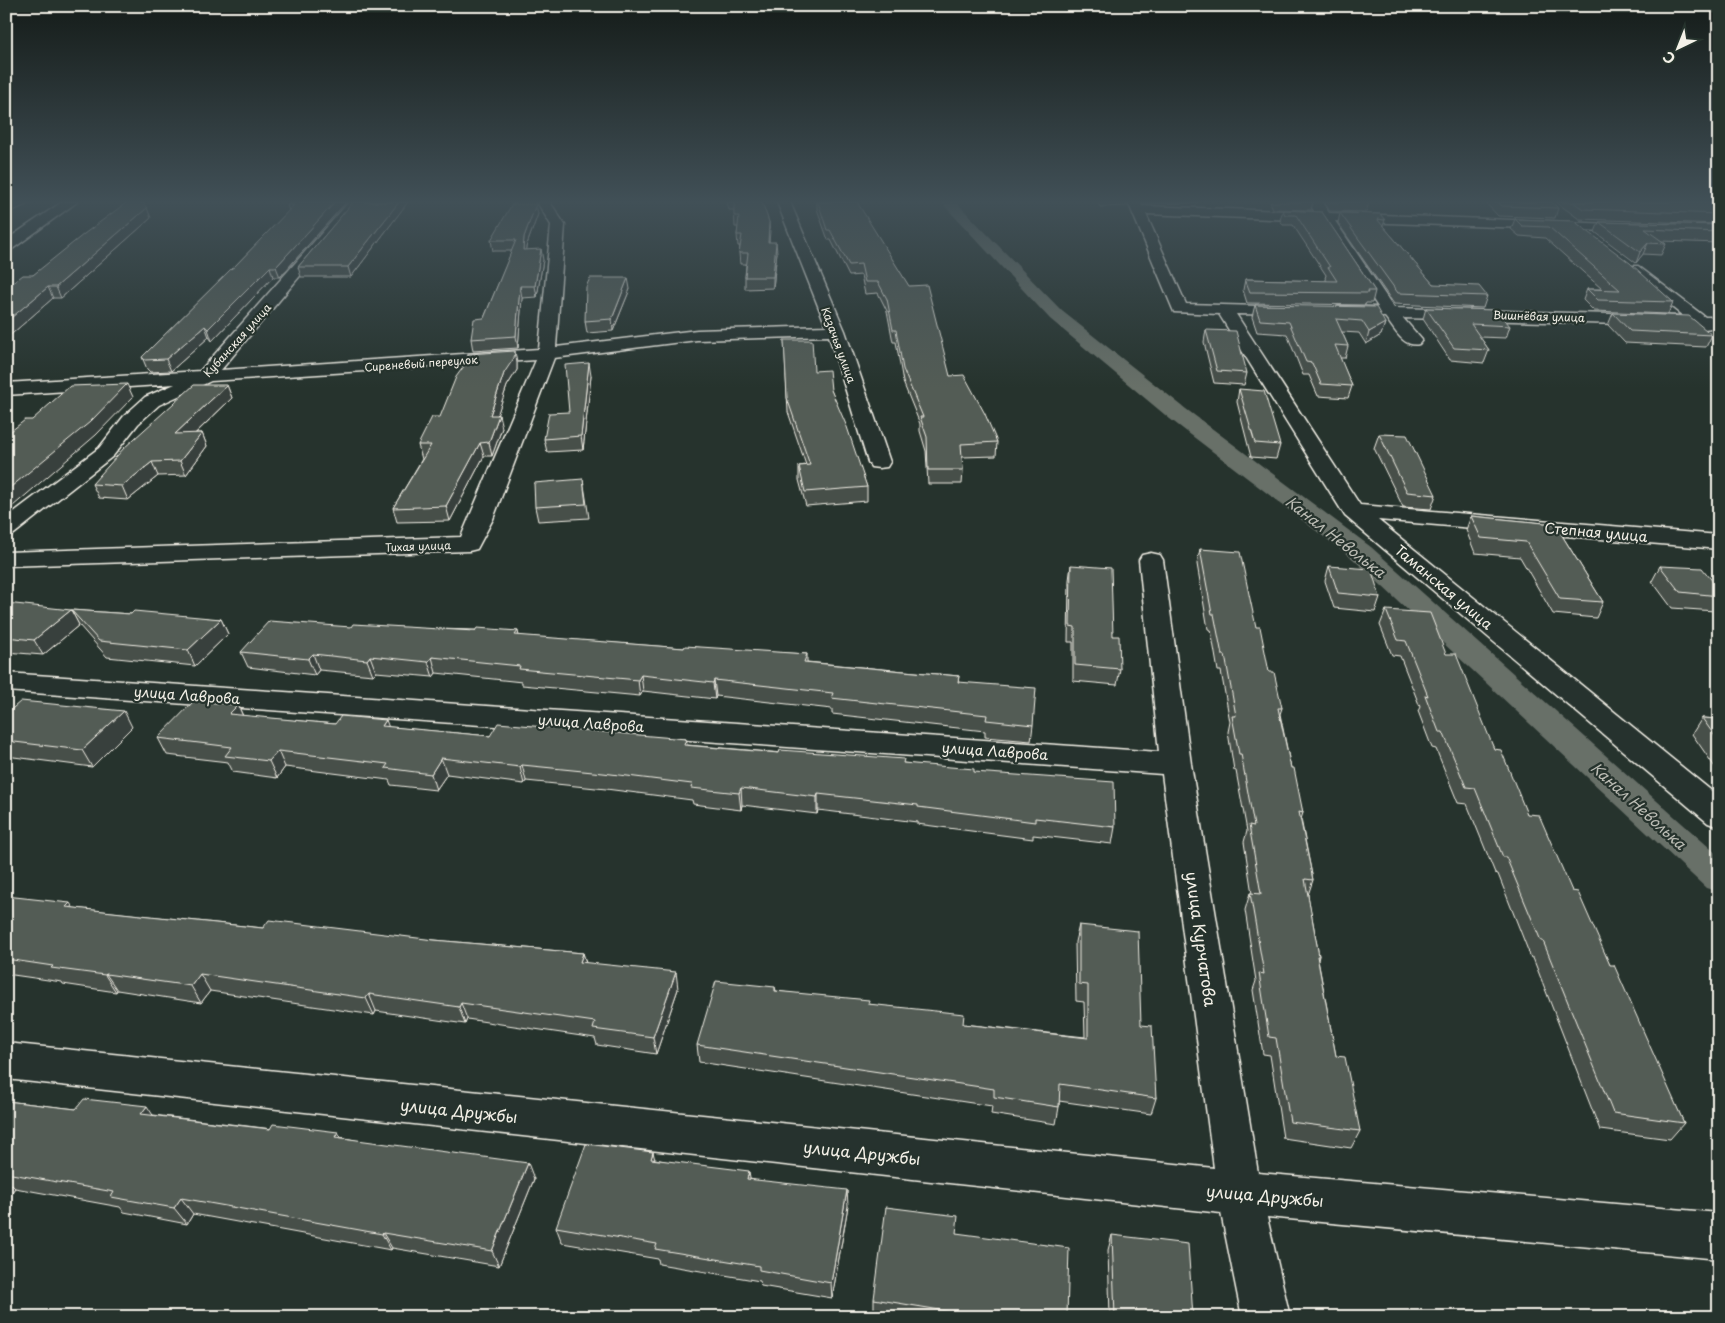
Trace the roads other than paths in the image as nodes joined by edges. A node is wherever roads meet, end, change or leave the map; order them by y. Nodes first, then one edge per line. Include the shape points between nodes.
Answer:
1 (303, 264) edge
2 (555, 264) edge
3 (808, 264) edge
4 (1160, 264) edge
5 (1357, 264) edge
6 (1624, 264) edge
7 (1224, 309) junction
8 (1301, 310) edge
9 (1321, 310) edge
10 (1389, 312) junction
11 (1700, 321) junction
12 (1719, 322) edge
13 (836, 331) junction
14 (1719, 336) edge
15 (1413, 340) dead end
16 (547, 354) junction
17 (205, 377) junction
18 (6, 389) edge
19 (879, 462) dead end
20 (1353, 512) junction
21 (6, 529) edge
22 (1719, 542) edge
23 (6, 559) edge
24 (1150, 560) dead end
25 (6, 682) edge
26 (1176, 764) junction
27 (1719, 816) edge
28 (6, 1061) edge
29 (1239, 1193) junction
30 (1719, 1236) edge
31 (1266, 1317) edge

1 - 17 street, Кубанская улица
2 - 16 street, Тихая улица
3 - 13 street, Казачья улица
4 - 7 street via 1180,309
5 - 10 street
6 - 11 street
7 - 8 street
7 - 20 street, Таманская улица
9 - 10 street, Вишнёвая улица
10 - 11 street, Вишнёвая улица
10 - 15 street
11 - 12 street, Вишнёвая улица
11 - 14 street
13 - 16 street, Сиреневый переулок via 697,335
13 - 19 street, Казачья улица
16 - 17 street, Сиреневый переулок
16 - 23 street, Тихая улица via 469,544
17 - 18 street, Сиреневый переулок
17 - 21 street, Кубанская улица via 152,401 131,420 106,452
20 - 22 street, Степная улица
20 - 27 street, Таманская улица
24 - 26 street, улица Курчатова
25 - 26 street, улица Лаврова
26 - 29 street, улица Курчатова
28 - 29 street, улица Дружбы
29 - 30 street, улица Дружбы
29 - 31 street, улица Курчатова

